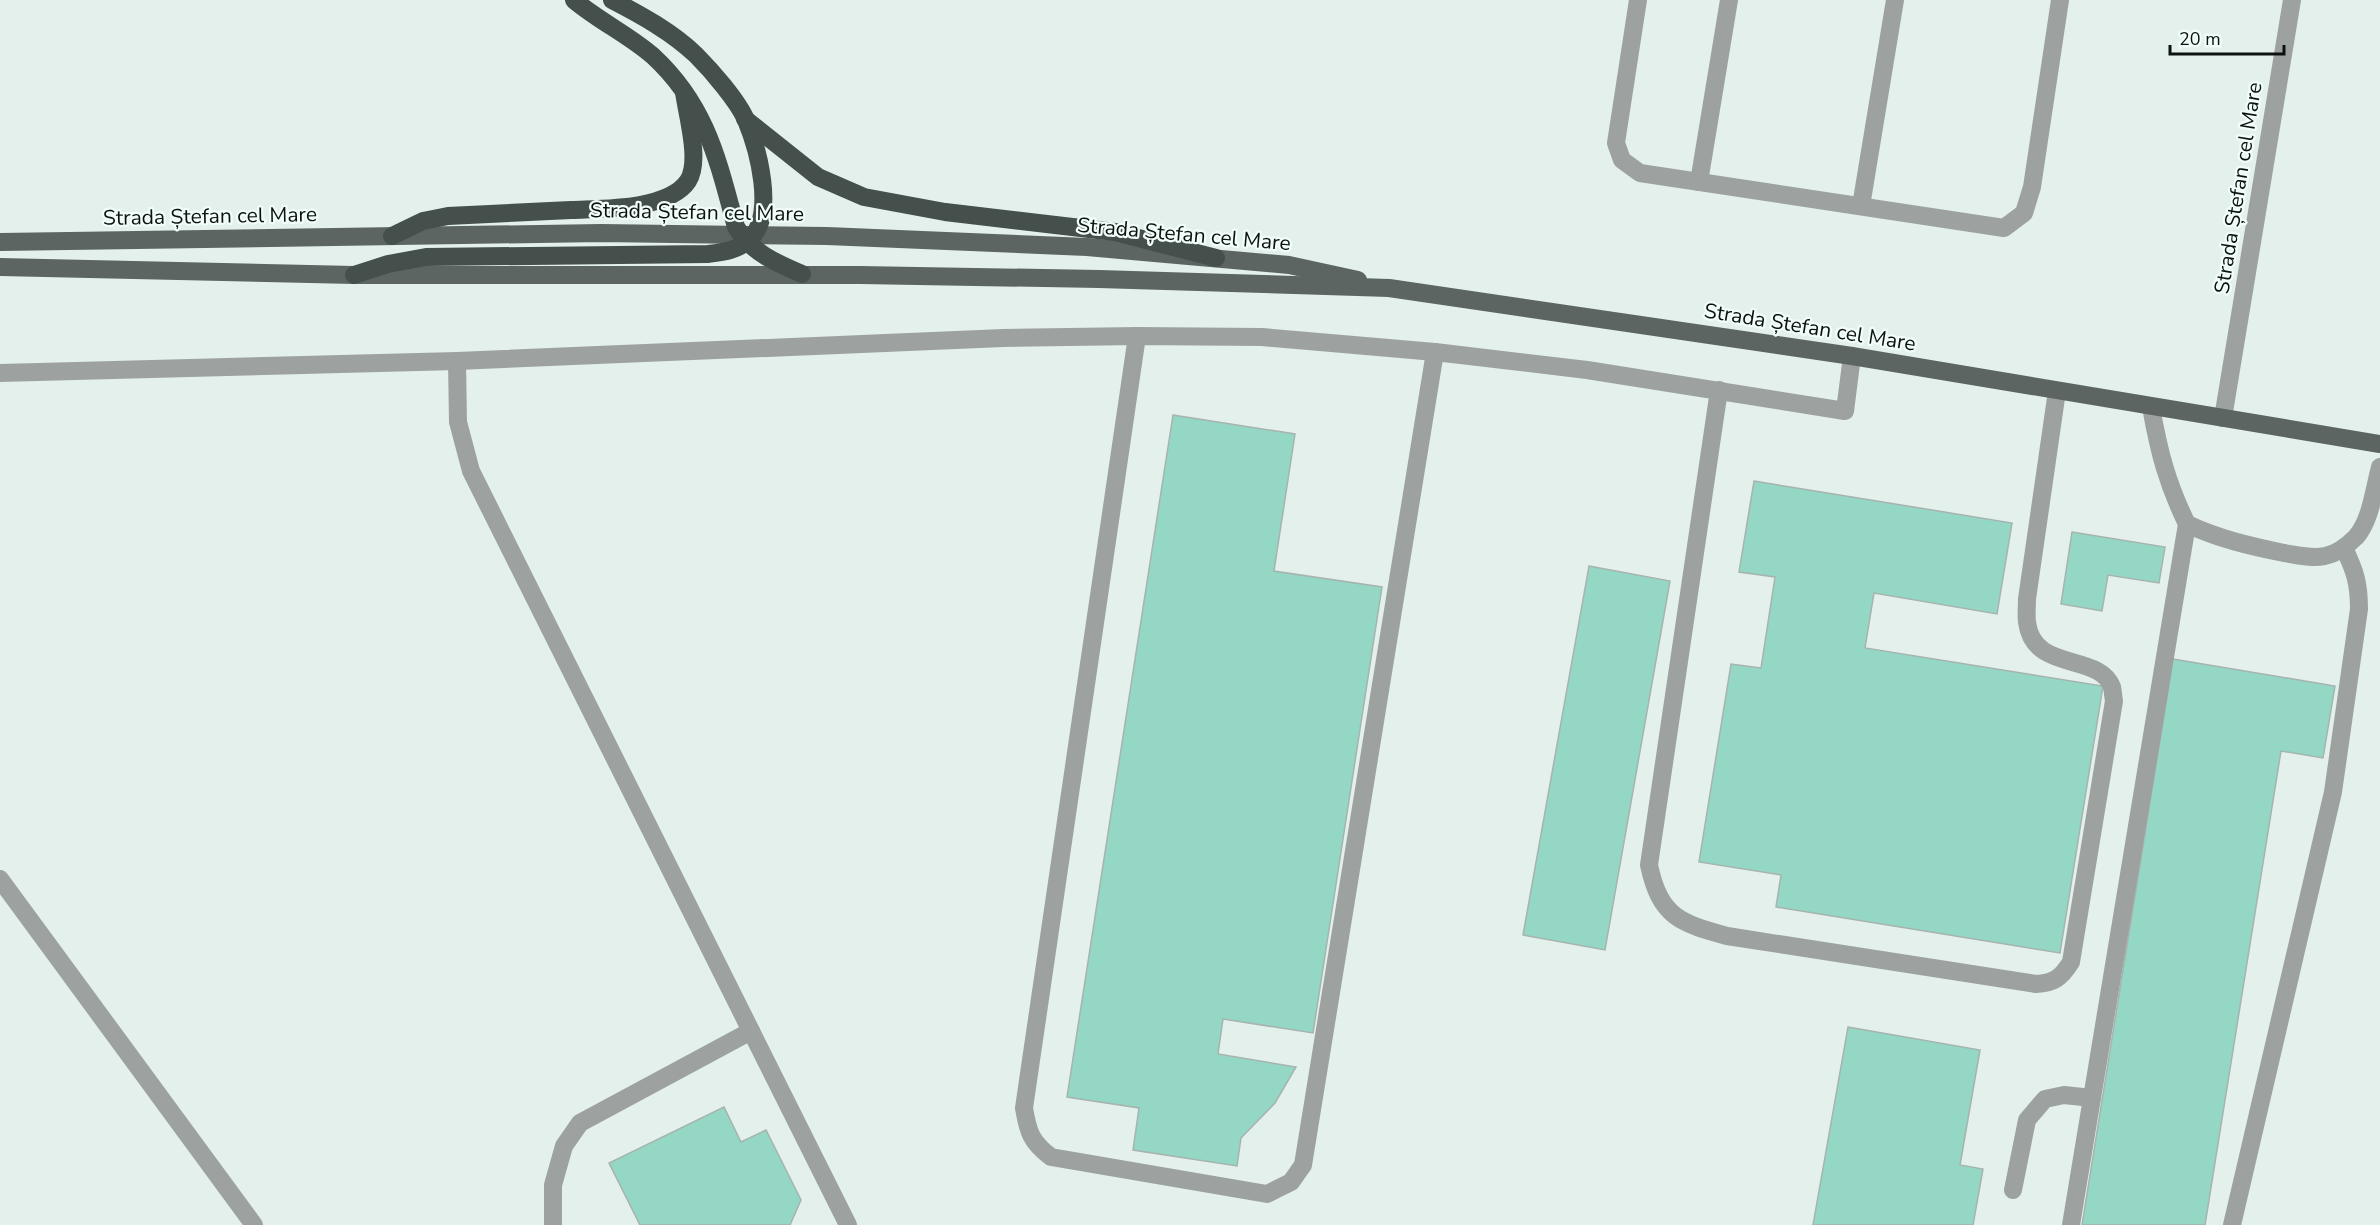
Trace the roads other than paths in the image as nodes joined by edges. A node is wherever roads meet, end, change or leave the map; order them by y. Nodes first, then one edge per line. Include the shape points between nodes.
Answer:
1 (574, 0) edge
2 (612, 0) edge
3 (1638, 0) edge
4 (1729, 0) edge
5 (1895, 0) edge
6 (2060, 0) edge
7 (2292, 0) edge
8 (684, 92) junction
9 (745, 119) junction
10 (1699, 182) junction
11 (1861, 206) junction
12 (392, 236) junction
13 (747, 237) junction
14 (0, 242) edge
15 (1216, 258) junction
16 (0, 267) edge
17 (801, 274) junction
18 (354, 275) junction
19 (1389, 288) junction
20 (1137, 336) junction
21 (1435, 352) junction
22 (1852, 356) junction
23 (457, 361) junction
24 (0, 373) edge
25 (1719, 390) junction
26 (2057, 391) junction
27 (2151, 408) junction
28 (2223, 418) junction
29 (2380, 444) edge
30 (2380, 468) edge
31 (2187, 524) junction
32 (2344, 548) junction
33 (0, 879) edge
34 (751, 1031) junction
35 (2092, 1098) junction
36 (2013, 1190) dead end
37 (254, 1225) edge
38 (553, 1225) edge
39 (848, 1225) edge
40 (2071, 1225) edge
41 (2232, 1225) edge

1 - 8 highway via 636,42
2 - 9 highway via 638,13 695,55 720,82
3 - 10 street via 1616,142 1622,160 1640,173
4 - 10 street
5 - 11 street
6 - 11 street via 2032,187 2024,213 2004,228
7 - 28 street, Strada Ștefan cel Mare
8 - 12 highway via 693,169 688,181 664,198 609,208 448,216 423,221
8 - 13 highway via 714,145 736,228
9 - 13 highway via 763,188 759,225
9 - 15 highway via 818,177 864,197 945,212 1114,232
10 - 11 street
12 - 13 main road, Strada Ștefan cel Mare via 601,233
12 - 14 main road, Strada Ștefan cel Mare
13 - 15 main road, Strada Ștefan cel Mare via 1076,246
13 - 17 highway via 765,256
13 - 18 highway via 727,251 708,254 426,257
15 - 19 main road, Strada Ștefan cel Mare via 1289,265
16 - 18 main road, Strada Ștefan cel Mare
17 - 18 main road, Strada Ștefan cel Mare
17 - 19 main road, Strada Ștefan cel Mare
19 - 22 main road, Strada Ștefan cel Mare
20 - 21 street via 1262,338
20 - 21 street via 1024,1108 1028,1132 1038,1147 1052,1157 1267,1194 1291,1182 1303,1165
20 - 23 street
21 - 25 street
22 - 25 street via 1845,411
22 - 26 main road, Strada Ștefan cel Mare
23 - 24 street
23 - 34 street via 458,422 471,471
25 - 26 street via 1649,865 1654,886 1668,909 1689,925 1727,936 2036,984 2052,983 2071,962 2114,701 2111,686 2102,674 2046,653 2035,642 2027,624 2027,599
26 - 27 main road, Strada Ștefan cel Mare
27 - 28 main road, Strada Ștefan cel Mare
27 - 31 street via 2160,458
28 - 29 main road, Strada Ștefan cel Mare
30 - 32 street via 2366,518
31 - 32 street via 2213,537 2311,557 2327,556
31 - 35 street
32 - 41 street via 2356,575 2359,609 2333,792
33 - 37 street
34 - 38 street via 579,1123 564,1146 552,1185
34 - 39 street
35 - 36 street via 2064,1095 2045,1099 2027,1120
35 - 40 street

